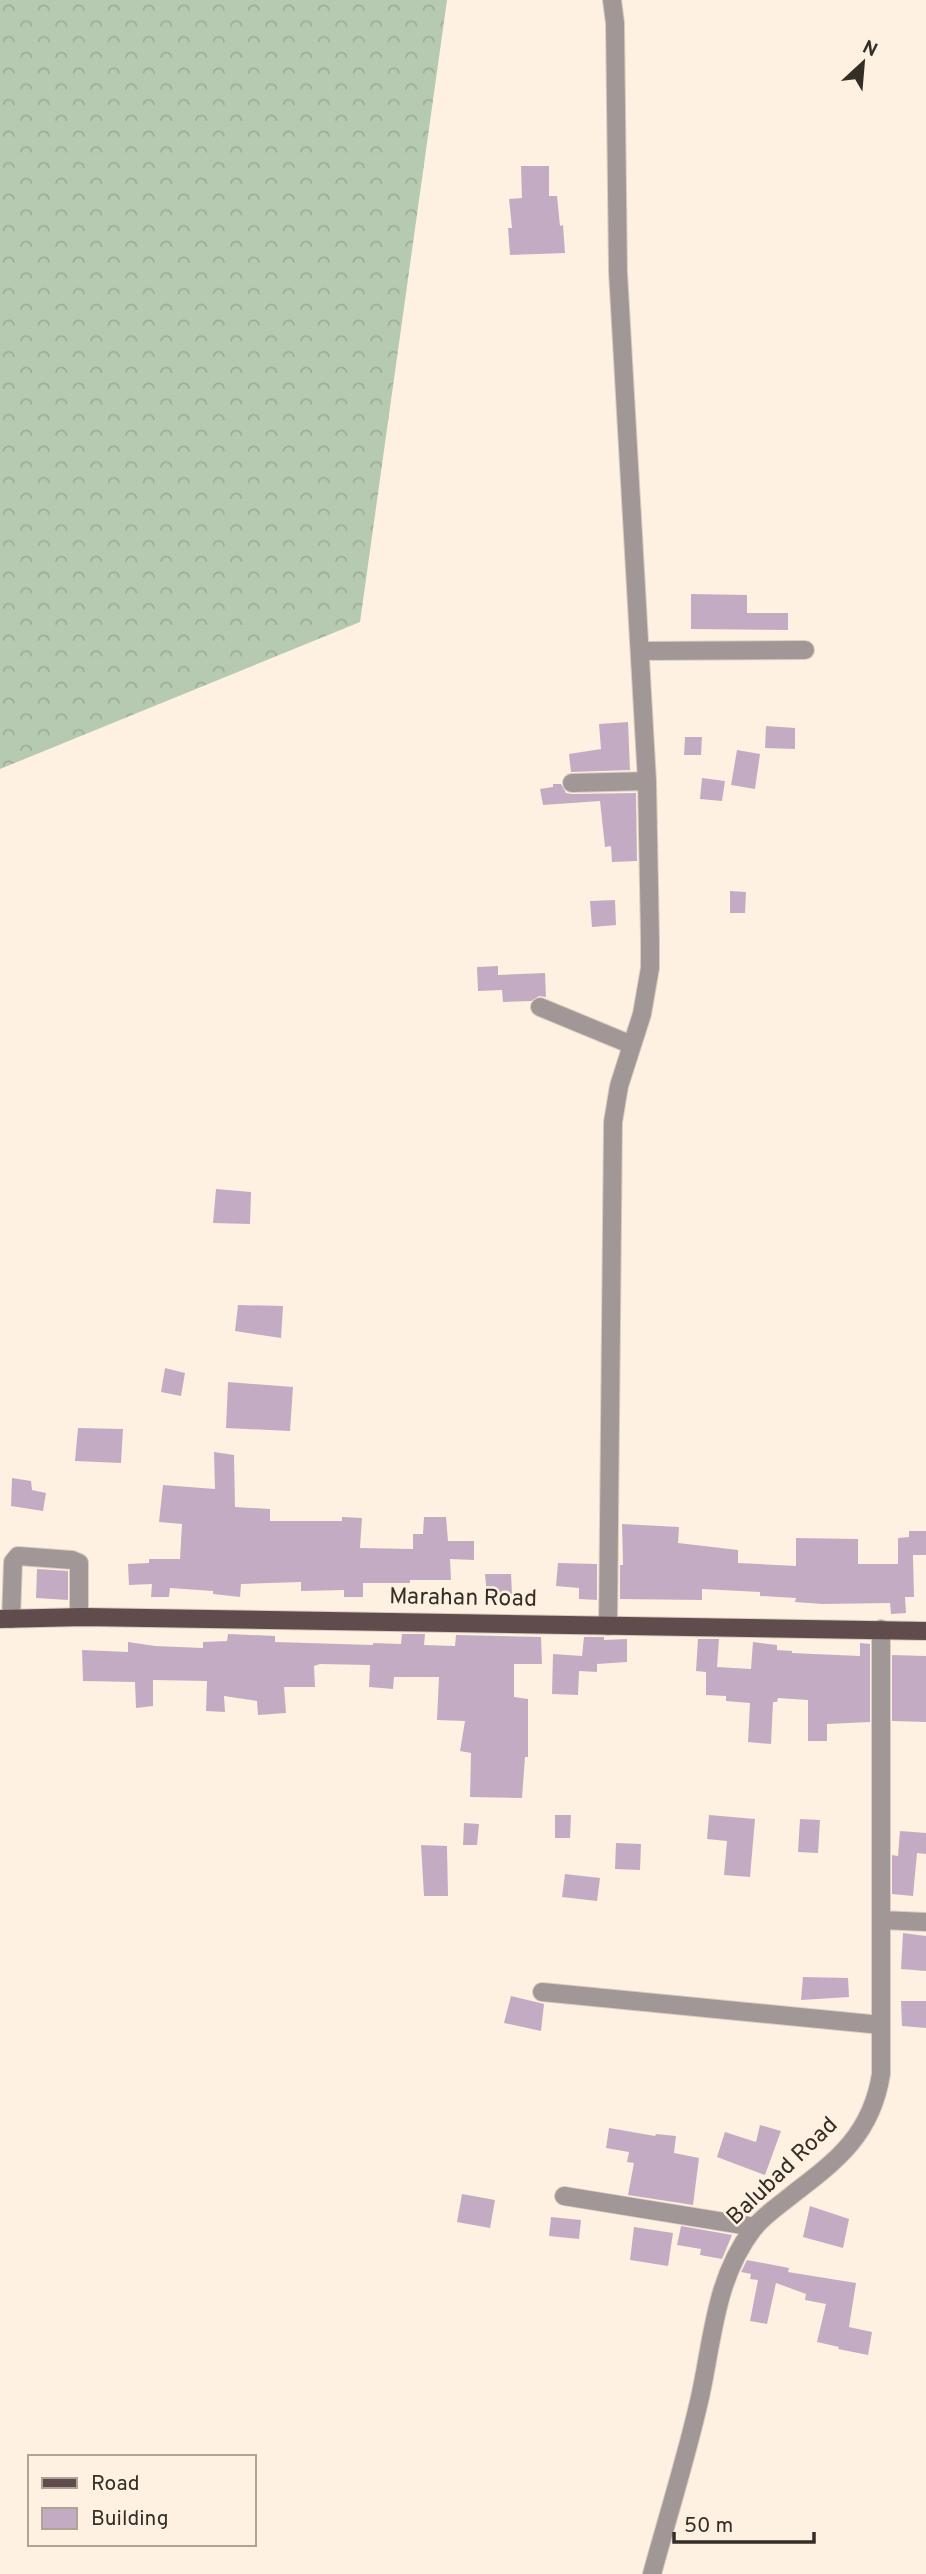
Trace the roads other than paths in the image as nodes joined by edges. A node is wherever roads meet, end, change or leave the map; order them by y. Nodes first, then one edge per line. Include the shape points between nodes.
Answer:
1 (612, 0) edge
2 (805, 650) dead end
3 (640, 651) junction
4 (648, 780) junction
5 (572, 783) dead end
6 (540, 1007) dead end
7 (632, 1045) junction
8 (79, 1617) junction
9 (6, 1619) edge
10 (608, 1626) junction
11 (881, 1629) junction
12 (926, 1631) edge
13 (881, 1920) junction
14 (926, 1923) edge
15 (542, 1992) dead end
16 (881, 2025) junction
17 (564, 2196) dead end
18 (755, 2227) junction
19 (652, 2574) edge

1 - 3 street via 618,272
2 - 3 street
3 - 4 street
4 - 5 street
4 - 7 street via 650,968
6 - 7 street
7 - 10 street via 613,1122
8 - 9 main road, Marahan Road
8 - 9 street via 79,1563 18,1556 13,1562
8 - 10 main road, Marahan Road
10 - 11 main road, Marahan Road
11 - 12 main road, Marahan Road
11 - 13 street, Balubad Road
13 - 14 street
13 - 16 street, Balubad Road
15 - 16 street
16 - 18 street, Balubad Road via 881,2074 867,2123 848,2150
17 - 18 street
18 - 19 street, Balubad Road via 733,2258 719,2298 697,2410

